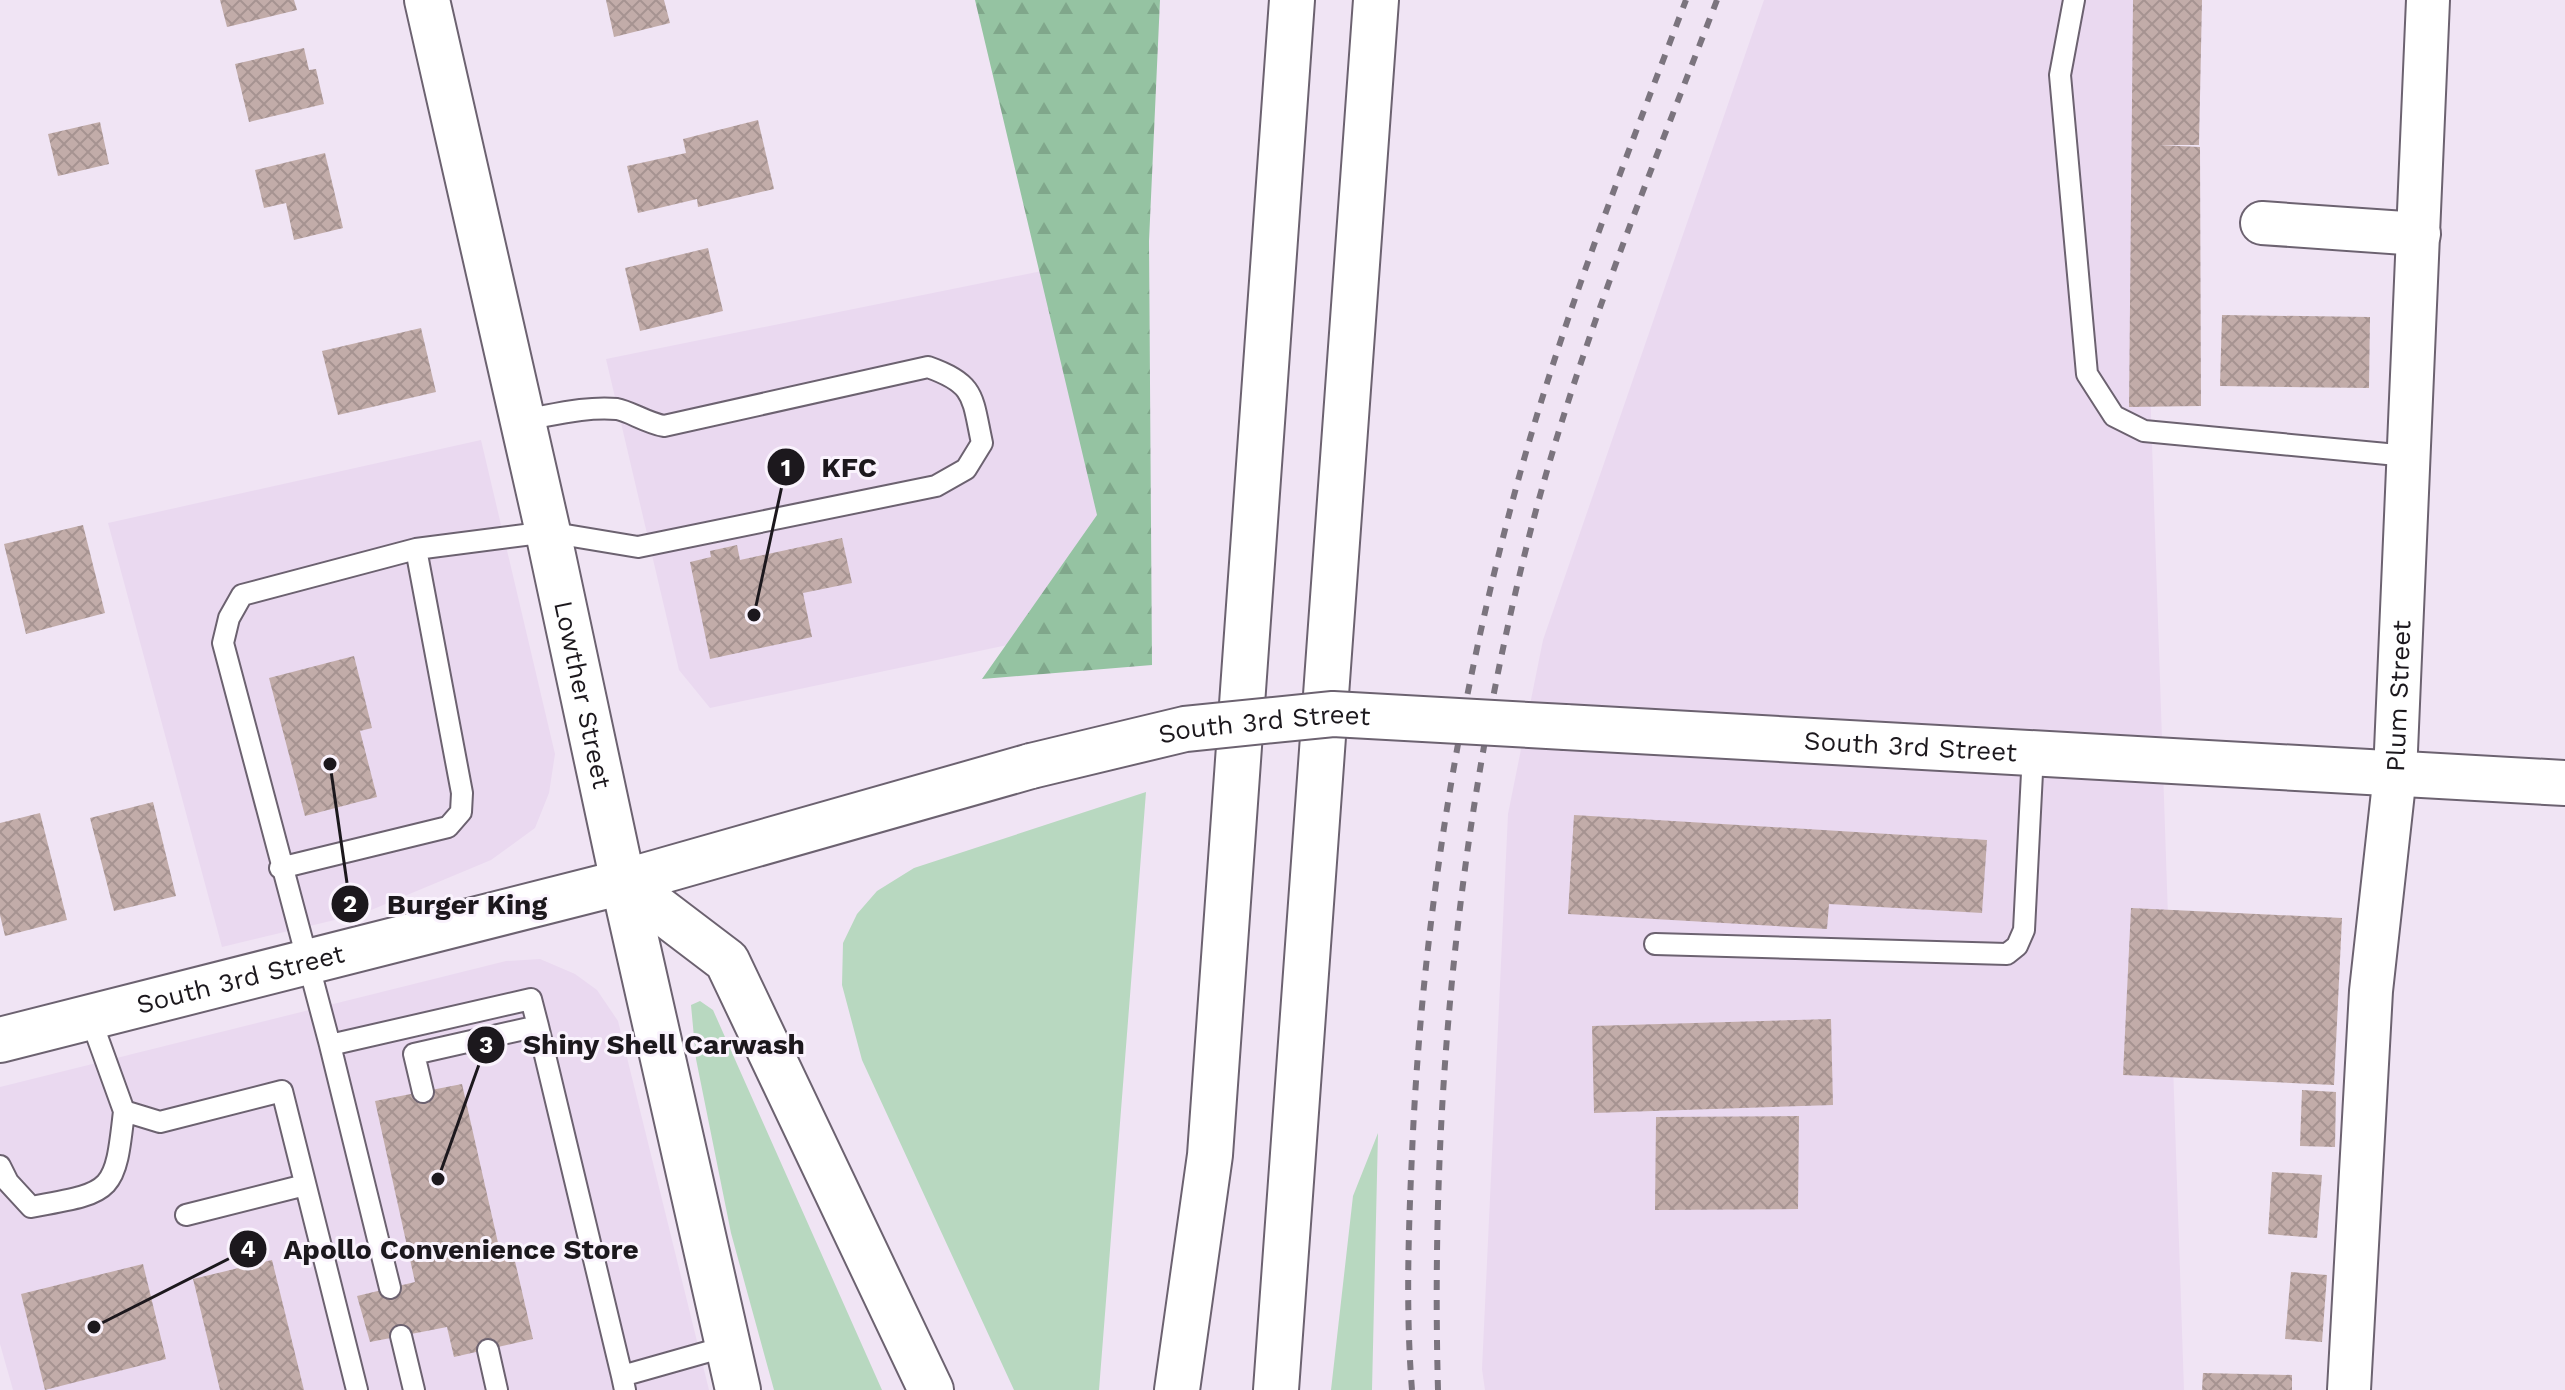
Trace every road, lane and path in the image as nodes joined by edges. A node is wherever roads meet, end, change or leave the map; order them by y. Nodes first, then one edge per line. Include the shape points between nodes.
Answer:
1 (427, 0) edge
2 (1292, 0) edge
3 (1376, 0) edge
4 (2074, 0) edge
5 (2428, 0) edge
6 (2262, 223) dead end
7 (2419, 234) junction
8 (523, 420) junction
9 (2408, 456) junction
10 (548, 532) junction
11 (416, 549) junction
12 (2033, 753) junction
13 (2395, 774) junction
14 (2565, 783) edge
15 (280, 868) junction
16 (623, 882) junction
17 (1655, 944) dead end
18 (305, 962) junction
19 (90, 1017) junction
20 (538, 1026) junction
21 (0, 1040) edge
22 (330, 1045) junction
23 (423, 1092) dead end
24 (124, 1111) junction
25 (0, 1166) edge
26 (305, 1185) junction
27 (186, 1215) dead end
28 (390, 1288) dead end
29 (401, 1336) dead end
30 (728, 1346) junction
31 (488, 1350) dead end
32 (623, 1383) edge
33 (357, 1390) edge
34 (414, 1390) edge
35 (497, 1390) edge
36 (738, 1390) edge
37 (931, 1390) edge
38 (1177, 1390) edge
39 (1276, 1390) edge
40 (2349, 1390) edge

1 - 8 main road, Lowther Street
2 - 38 main road via 1210,1155
3 - 39 main road
4 - 9 lane via 2060,75 2087,374 2114,416 2144,431
5 - 7 street, Plum Street
6 - 7 street
7 - 9 street, Plum Street
8 - 10 main road, Lowther Street
8 - 10 lane via 621,409 642,422 664,426 928,367 953,376 971,393 982,443 966,469 936,486 638,547
9 - 13 street, Plum Street
10 - 11 lane
10 - 16 main road, Lowther Street
11 - 15 lane via 462,793 461,812 448,827
11 - 15 lane via 242,595 229,618 223,643
12 - 13 main road, South 3rd Street
12 - 16 main road, South 3rd Street, bridge via 1333,714 1185,729 1031,766
12 - 17 lane via 2024,930 2007,954
13 - 14 main road, South 3rd Street
13 - 40 street, Plum Street via 2371,991
15 - 18 lane
16 - 18 main road, South 3rd Street
16 - 30 main road, Lowther Street
16 - 37 main road via 727,961
18 - 19 main road, South 3rd Street
18 - 22 lane
19 - 21 main road, South 3rd Street
19 - 24 lane
20 - 22 lane via 531,999
20 - 23 lane via 414,1054
20 - 32 lane
22 - 28 lane
24 - 25 lane via 117,1171 92,1196 31,1207
24 - 26 lane via 160,1122 282,1091
26 - 27 lane
26 - 33 lane
29 - 34 lane
30 - 32 lane
30 - 36 main road, Lowther Street
31 - 35 lane

